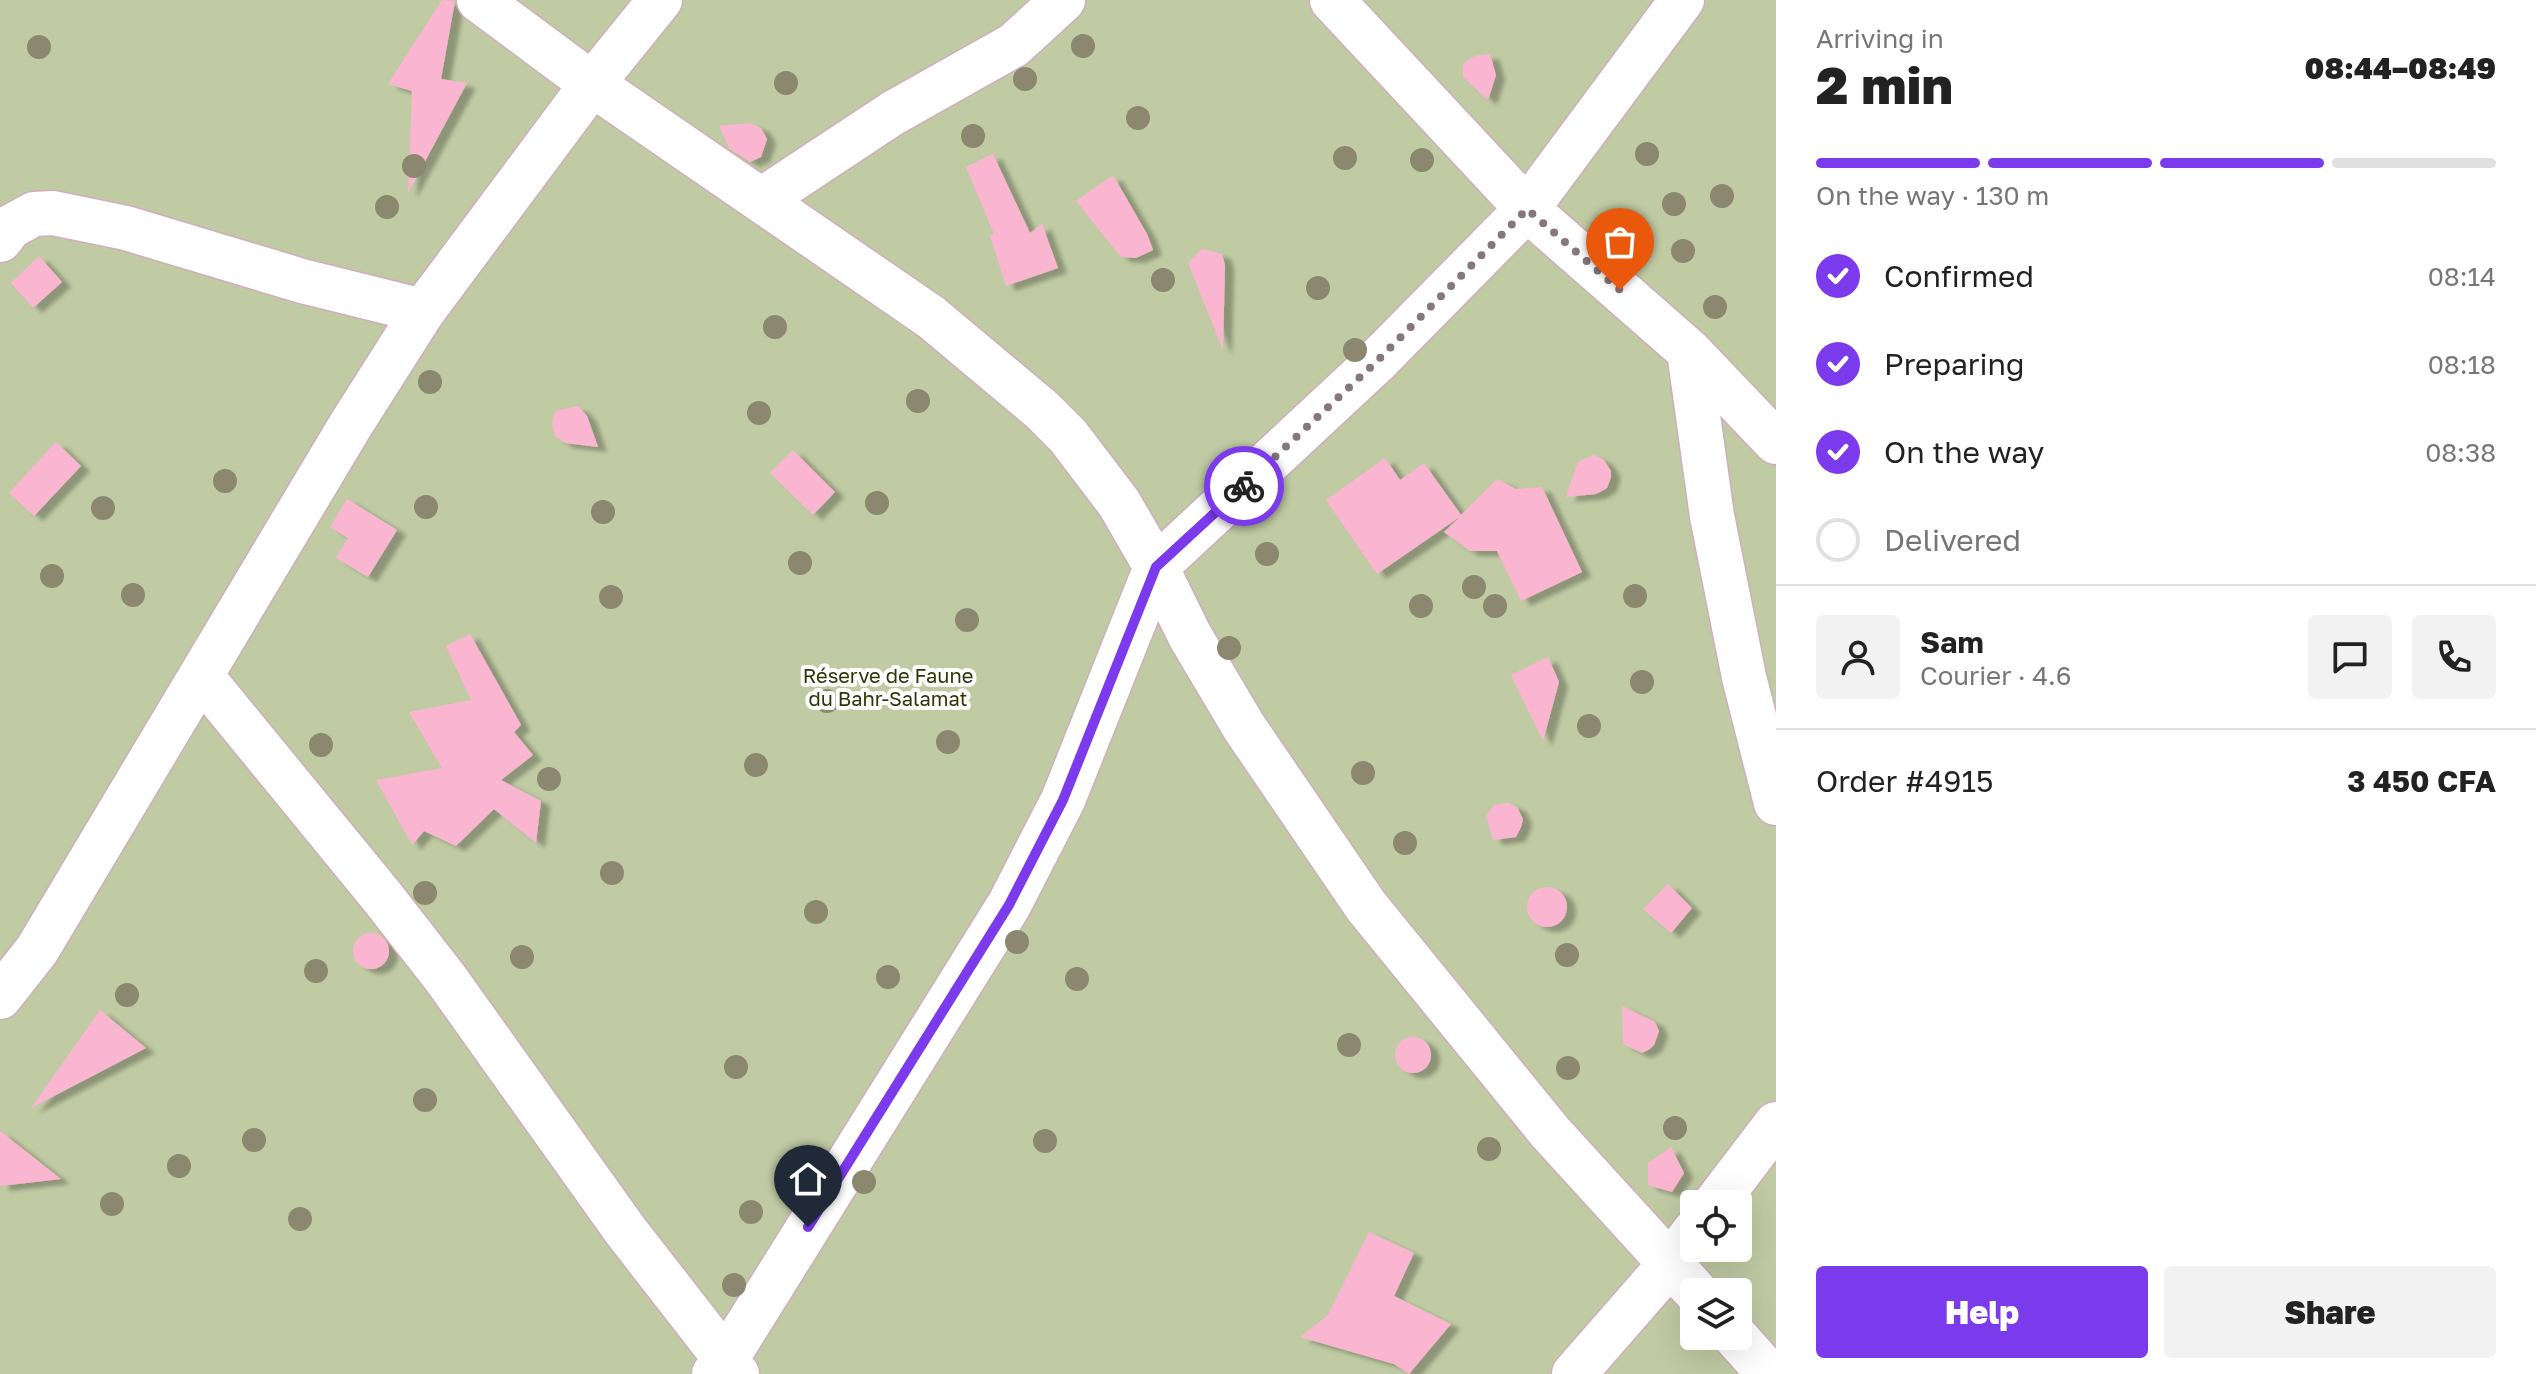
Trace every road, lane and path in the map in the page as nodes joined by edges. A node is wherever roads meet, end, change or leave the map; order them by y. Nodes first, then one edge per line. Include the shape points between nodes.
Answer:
1 (479, 0) edge
2 (660, 0) edge
3 (1063, 0) edge
4 (1332, 0) edge
5 (1682, 0) edge
6 (592, 84) junction
7 (763, 199) junction
8 (1527, 209) junction
9 (0, 240) edge
10 (423, 311) junction
11 (1689, 351) junction
12 (1776, 442) edge
13 (1156, 567) junction
14 (202, 677) junction
15 (1776, 803) edge
16 (0, 997) edge
17 (1776, 1124) edge
18 (1726, 1190) edge
19 (1687, 1263) edge
20 (1748, 1350) edge
21 (725, 1370) edge
22 (1574, 1374) edge
23 (1769, 1374) edge

1 - 6 street
2 - 6 street
3 - 7 street via 1014,45 893,113
4 - 8 street
5 - 8 street
6 - 7 street
6 - 10 street
7 - 13 street via 931,317 1042,410 1119,503
8 - 11 street
8 - 13 street via 1375,363
9 - 10 street via 10,227 34,214 53,213 126,228
10 - 14 street
11 - 12 street
11 - 15 street via 1712,516
13 - 19 street via 1244,727 1366,906 1550,1132
13 - 21 street via 1063,800 1009,905
14 - 16 street via 37,950
14 - 21 street via 446,979
17 - 18 street
19 - 22 street
20 - 23 street

